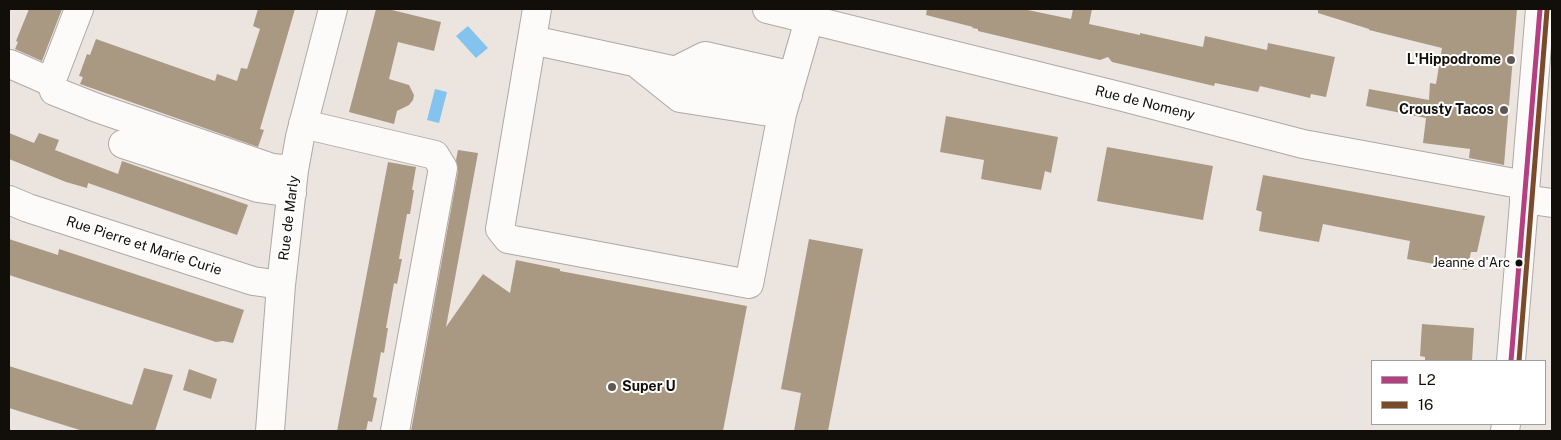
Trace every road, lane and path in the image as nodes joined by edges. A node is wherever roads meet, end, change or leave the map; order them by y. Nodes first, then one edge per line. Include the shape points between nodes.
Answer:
1 (79, 9) edge
2 (332, 9) edge
3 (537, 9) edge
4 (767, 9) edge
5 (1540, 9) edge
6 (809, 20) junction
7 (532, 40) junction
8 (634, 62) junction
9 (10, 64) dead end
10 (51, 82) junction
11 (788, 95) junction
12 (304, 124) junction
13 (123, 144) dead end
14 (293, 181) junction
15 (1524, 192) junction
16 (9, 200) edge
17 (1552, 204) edge
18 (281, 285) junction
19 (1510, 360) edge
20 (270, 431) edge
21 (395, 431) edge

1 - 10 street
2 - 12 street, Rue de Marly
3 - 7 street
4 - 6 street, Rue de Nomeny
5 - 15 street
6 - 11 street
6 - 15 street, Rue de Nomeny via 1303,144
7 - 8 street via 597,54 612,40 630,44
7 - 11 street via 500,229 508,239 749,284
8 - 11 street via 680,98
8 - 11 street via 675,70 705,56
9 - 10 street
10 - 14 street via 54,91 272,168
12 - 14 street, Rue de Marly
12 - 21 street via 435,155 443,168
13 - 14 street via 258,188
14 - 18 street, Rue de Marly
15 - 17 street, Rue de Nomeny
15 - 19 street
16 - 18 street, Rue Pierre et Marie Curie via 253,281
18 - 20 street, Rue de Marly

